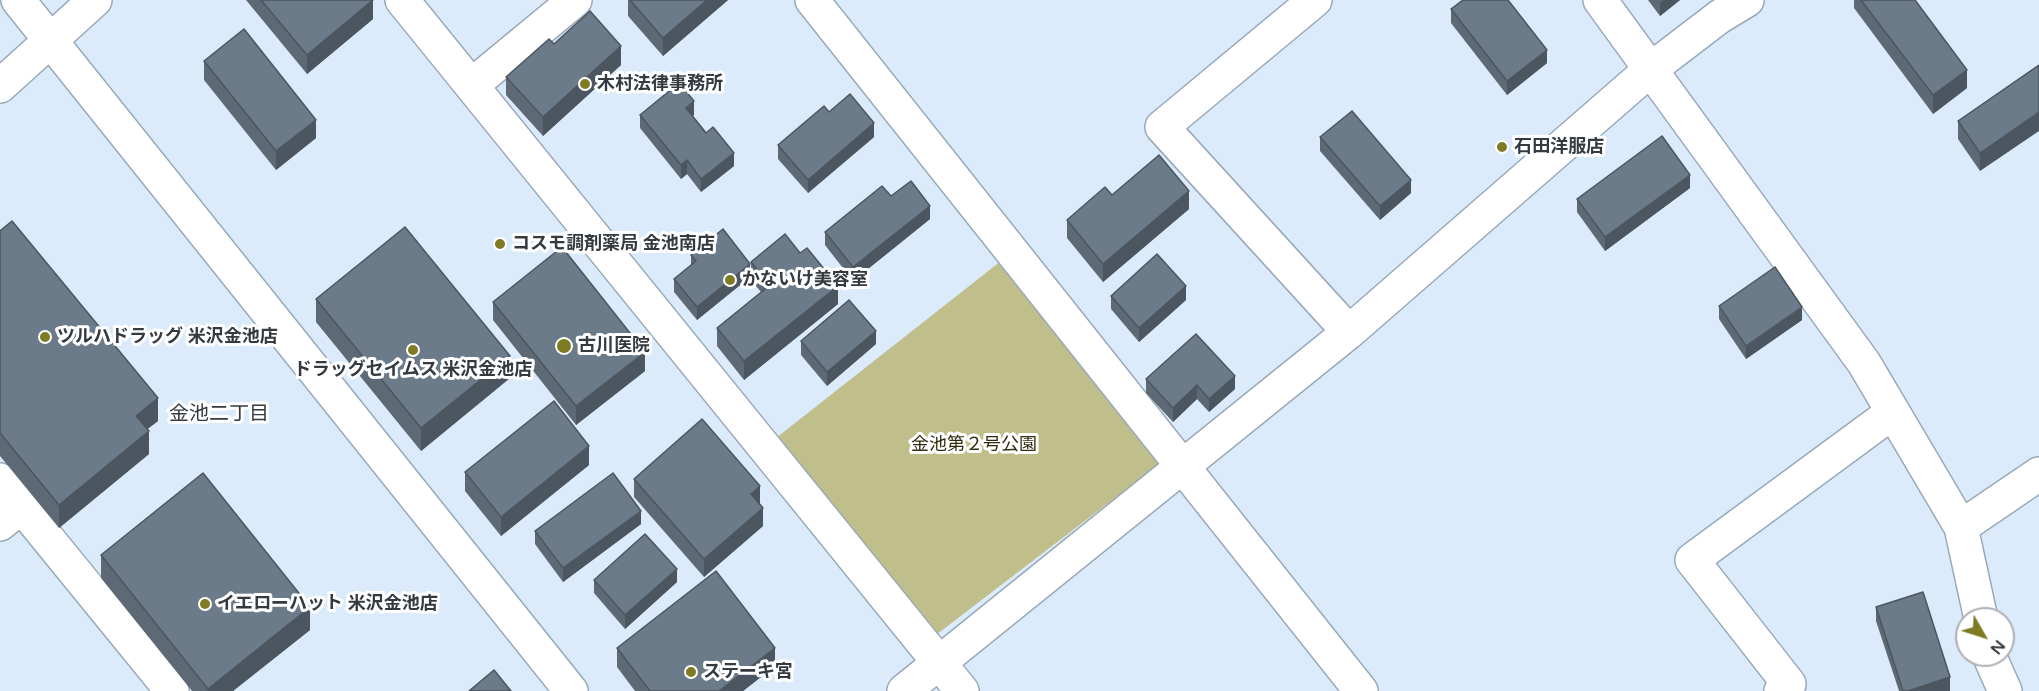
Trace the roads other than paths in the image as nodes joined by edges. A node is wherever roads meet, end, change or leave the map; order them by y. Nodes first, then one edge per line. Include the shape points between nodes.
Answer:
1 (18, 0) edge
2 (95, 0) edge
3 (402, 0) edge
4 (575, 0) edge
5 (812, 0) edge
6 (1315, 0) edge
7 (1600, 0) edge
8 (1747, 0) edge
9 (51, 41) junction
10 (1651, 69) junction
11 (472, 85) junction
12 (0, 86) edge
13 (1349, 332) junction
14 (1893, 412) junction
15 (1183, 468) junction
16 (2039, 474) edge
17 (0, 480) edge
18 (11, 515) edge
19 (1961, 527) junction
20 (1978, 607) edge
21 (938, 662) junction
22 (1995, 667) edge
23 (172, 691) edge
24 (571, 691) edge
25 (904, 691) edge
26 (962, 691) edge
27 (1361, 691) edge
28 (1781, 691) edge
29 (2006, 691) edge

1 - 9 street
2 - 9 street
3 - 11 street
4 - 11 street
5 - 15 street
6 - 13 street via 1162,127
7 - 10 street
8 - 10 street
9 - 12 street
9 - 24 street
10 - 13 street
10 - 14 street via 1864,363
11 - 21 street
13 - 15 street
14 - 19 street
14 - 28 street via 1692,561 1789,684
15 - 21 street
15 - 27 street
16 - 19 street
17 - 18 street
18 - 23 street
19 - 20 street
21 - 25 street
21 - 26 street
22 - 29 street

